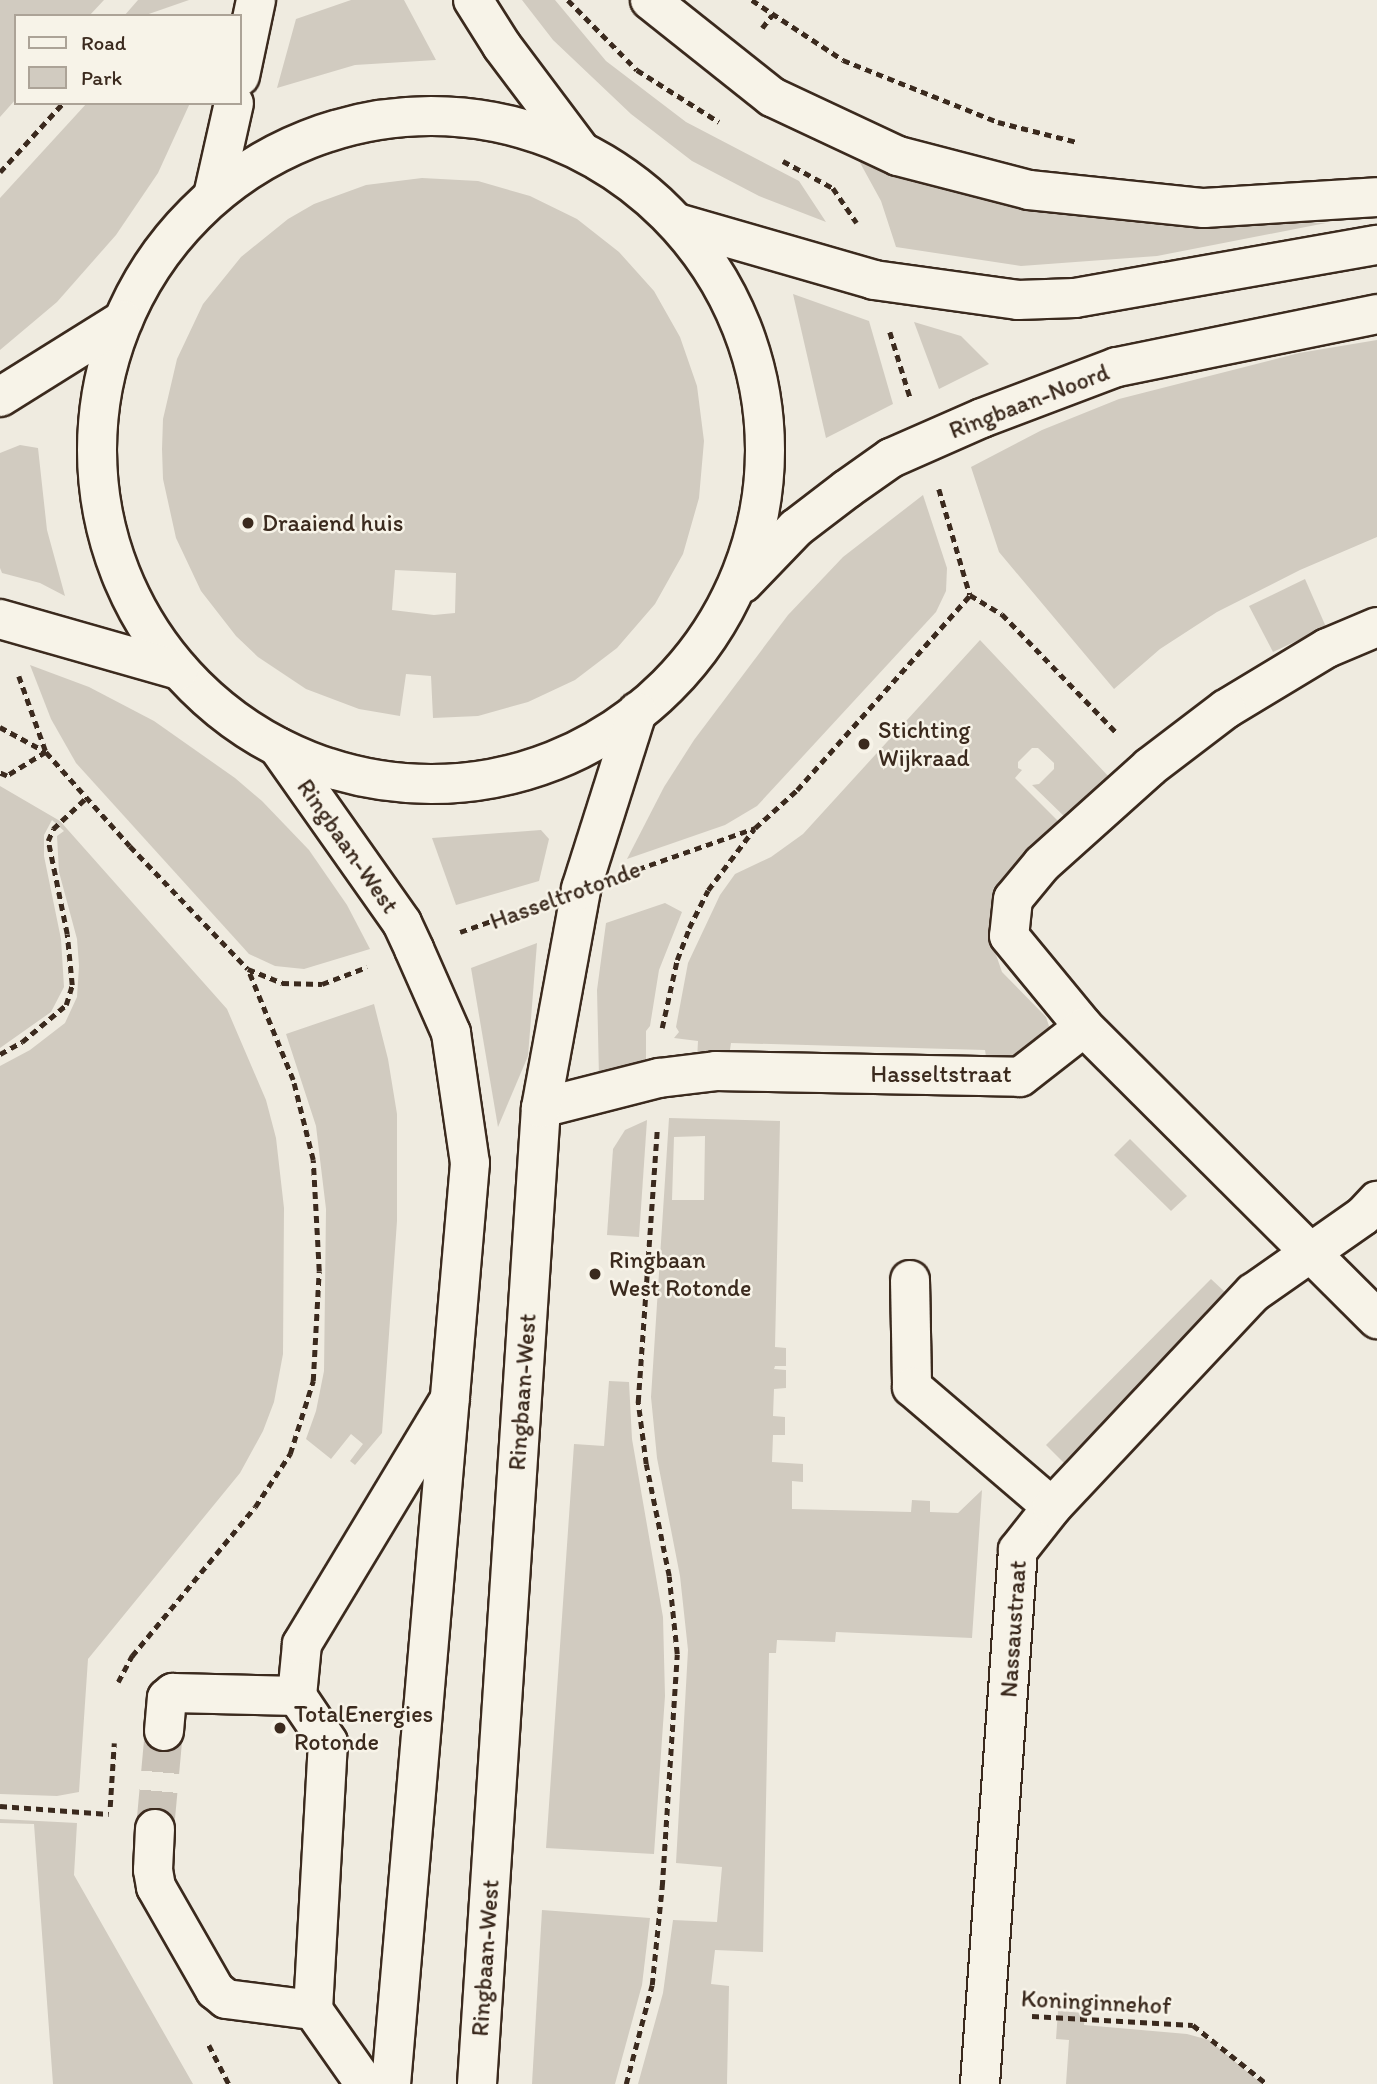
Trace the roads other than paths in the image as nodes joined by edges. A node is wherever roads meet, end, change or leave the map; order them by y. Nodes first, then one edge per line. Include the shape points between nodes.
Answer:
1 (256, 0) edge
2 (473, 0) edge
3 (650, 0) edge
4 (242, 66) edge
5 (234, 105) edge
6 (581, 151) junction
7 (213, 196) junction
8 (1377, 197) edge
9 (677, 223) junction
10 (1377, 245) edge
11 (1377, 314) edge
12 (123, 320) junction
13 (0, 397) edge
14 (732, 595) junction
15 (0, 619) edge
16 (1377, 627) edge
17 (179, 670) junction
18 (637, 712) junction
19 (278, 747) junction
20 (1084, 1027) junction
21 (541, 1108) junction
22 (1377, 1201) edge
23 (1310, 1252) junction
24 (910, 1280) dead end
25 (1377, 1319) edge
26 (450, 1399) junction
27 (1052, 1507) junction
28 (297, 1696) junction
29 (164, 1731) tunnel mouth
30 (155, 1829) tunnel mouth
31 (313, 2010) junction
32 (365, 2084) edge
33 (391, 2084) edge
34 (477, 2084) edge
35 (980, 2084) edge

1 - 4 main road
2 - 6 main road
3 - 8 main road via 772,97 898,156 1029,190 1204,208
5 - 7 main road
6 - 7 main road via 488,121 456,116 391,118 326,132 296,144
6 - 9 main road via 642,190
7 - 12 main road via 161,253
9 - 10 main road via 874,280 1018,300 1075,298
9 - 14 main road via 732,304 762,400 762,500
11 - 14 main road, Ringbaan-Noord via 1117,367 925,442 891,458 796,528
12 - 13 main road
12 - 17 main road via 107,363 99,409 96,456 100,502 127,591 162,651
14 - 18 main road via 718,622 681,670
15 - 17 main road
16 - 20 main road via 1327,648 1226,709 1150,766 1042,864 1013,899 1009,936
17 - 19 main road via 215,705
18 - 19 main road via 615,730 561,757 505,775 457,782 360,776
18 - 21 main road, Ringbaan-West via 581,889
19 - 26 main road, Ringbaan-West via 402,923 451,1033 470,1164
20 - 21 main road, Hasseltstraat via 1020,1077 716,1071 659,1079
20 - 23 main road
21 - 34 main road, Ringbaan-West
22 - 23 main road, Nassaustraat
23 - 25 main road
23 - 27 main road, Nassaustraat via 1253,1293
24 - 27 main road via 912,1387
26 - 28 main road, Ringbaan-West via 302,1644
26 - 33 main road, Ringbaan-West
27 - 35 main road, Nassaustraat via 1018,1550
28 - 29 main road via 173,1693 167,1698
28 - 31 main road via 328,1742
30 - 31 main road via 156,1887 215,1990 226,1999
31 - 32 main road

